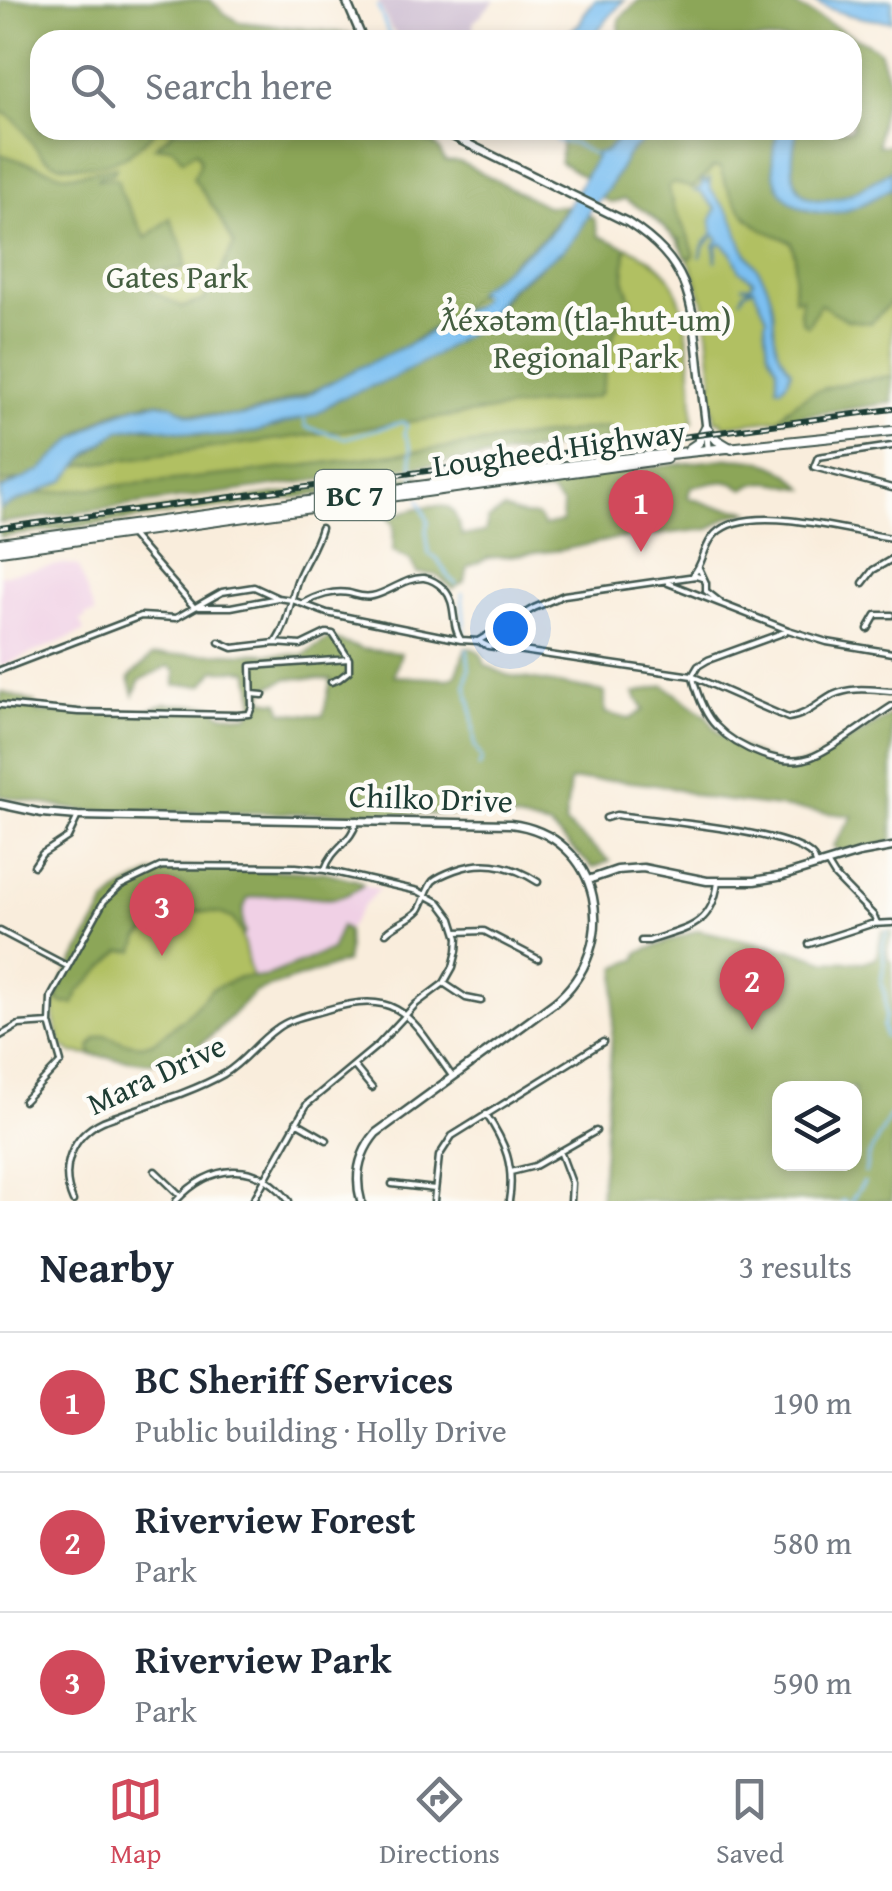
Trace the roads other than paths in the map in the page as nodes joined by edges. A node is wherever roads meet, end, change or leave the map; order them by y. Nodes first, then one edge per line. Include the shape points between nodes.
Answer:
1 (346, 0) edge
2 (359, 30) edge
3 (460, 140) edge
4 (706, 428) junction
5 (892, 431) edge
6 (892, 446) edge
7 (732, 448) junction
8 (709, 451) junction
9 (683, 452) junction
10 (892, 488) edge
11 (321, 528) dead end
12 (131, 535) junction
13 (892, 538) edge
14 (0, 542) edge
15 (0, 551) edge
16 (892, 559) edge
17 (699, 568) junction
18 (689, 578) junction
19 (702, 578) junction
20 (664, 582) junction
21 (864, 583) dead end
22 (262, 590) junction
23 (706, 590) junction
24 (226, 591) junction
25 (689, 591) junction
26 (697, 595) junction
27 (278, 598) junction
28 (292, 600) junction
29 (262, 602) junction
30 (304, 605) junction
31 (724, 605) junction
32 (231, 606) junction
33 (194, 608) junction
34 (892, 615) edge
35 (868, 628) dead end
36 (788, 630) junction
37 (461, 640) junction
38 (478, 641) junction
39 (219, 642) dead end
40 (275, 643) junction
41 (892, 653) edge
42 (349, 660) junction
43 (0, 670) edge
44 (692, 676) junction
45 (331, 682) dead end
46 (892, 691) edge
47 (252, 694) junction
48 (263, 695) dead end
49 (0, 705) edge
50 (892, 706) edge
51 (0, 804) edge
52 (78, 816) junction
53 (606, 818) dead end
54 (357, 820) junction
55 (892, 847) edge
56 (827, 863) junction
57 (34, 866) dead end
58 (817, 866) junction
59 (324, 870) junction
60 (588, 880) junction
61 (538, 882) dead end
62 (718, 882) junction
63 (426, 894) junction
64 (877, 923) junction
65 (892, 923) edge
66 (0, 931) edge
67 (457, 932) junction
68 (386, 933) dead end
69 (641, 941) dead end
70 (808, 944) dead end
71 (538, 959) dead end
72 (67, 966) junction
73 (444, 983) junction
74 (481, 1001) dead end
75 (406, 1016) junction
76 (50, 1022) junction
77 (0, 1036) edge
78 (603, 1042) dead end
79 (354, 1066) junction
80 (452, 1076) junction
81 (372, 1088) dead end
82 (24, 1101) dead end
83 (486, 1114) junction
84 (296, 1122) junction
85 (596, 1131) dead end
86 (327, 1140) dead end
87 (560, 1151) junction
88 (155, 1171) dead end
89 (511, 1172) junction
90 (265, 1179) junction
91 (392, 1184) dead end
92 (435, 1189) junction
93 (181, 1196) junction
94 (74, 1201) edge
95 (176, 1201) edge
96 (253, 1201) edge
97 (289, 1201) edge
98 (360, 1201) edge
99 (434, 1201) edge
100 (508, 1201) edge
101 (571, 1201) edge

1 - 2 street
3 - 4 street via 612,214 664,251 689,294
4 - 7 main road
4 - 8 street
4 - 9 main road
5 - 7 main road, Lougheed Highway / BC 7
6 - 10 street via 818,457 814,467
7 - 8 main road, Lougheed Highway / BC 7
8 - 9 main road, Lougheed Highway / BC 7
8 - 12 main road, Lougheed Highway / BC 7
9 - 14 main road, Lougheed Highway / BC 7
11 - 28 street
12 - 15 main road, Lougheed Highway / BC 7
12 - 33 street
13 - 17 street via 758,518 719,530
16 - 21 street
17 - 18 street
17 - 19 street
18 - 19 street
18 - 20 street
18 - 25 street
19 - 23 street
20 - 25 street
20 - 38 street via 564,595
22 - 24 street
22 - 27 street
22 - 29 street
23 - 26 street
23 - 31 street
24 - 32 street via 223,600
24 - 33 street
25 - 26 street
26 - 31 street
27 - 28 street
27 - 29 street
28 - 30 street
28 - 40 street
29 - 32 street
30 - 37 street
30 - 37 street via 336,592 376,596 426,578 449,594
31 - 36 street
32 - 33 street
33 - 43 street via 176,618 140,616
34 - 35 street via 876,614
36 - 41 street
36 - 44 street via 708,660
37 - 38 street
38 - 44 street
39 - 40 street via 233,648
40 - 42 street via 301,645 333,634
42 - 45 street via 348,671
42 - 47 street via 252,666
44 - 46 street via 788,718 847,690
44 - 50 street via 712,723 732,740 786,761 814,757
47 - 48 street
47 - 49 street via 249,714 237,715
51 - 52 street, Chilko Drive
52 - 54 street, Chilko Drive
52 - 57 street via 70,835
53 - 58 street via 778,840 807,852
54 - 59 street
54 - 60 street, Chilko Drive via 521,825 562,846
55 - 56 street
56 - 58 street
56 - 64 street
58 - 62 street
59 - 63 street
59 - 72 street via 158,867 112,892
60 - 62 street via 643,868
60 - 80 street via 595,932 576,980
61 - 63 street via 517,870 480,864 438,878
62 - 69 street via 703,918
63 - 67 street via 447,910
63 - 68 street via 416,912
64 - 65 street
64 - 70 street
66 - 72 street
67 - 71 street via 484,931
67 - 73 street via 455,963
72 - 76 street via 52,994
73 - 74 street
73 - 75 street
75 - 79 street
75 - 80 street
75 - 94 street, Mara Drive via 364,1001 291,1021 216,1078 95,1125 70,1156 67,1180
76 - 77 street via 19,1025
76 - 82 street via 60,1064
78 - 83 street
79 - 81 street
79 - 84 street via 310,1101
80 - 98 street via 371,1139 358,1171
83 - 89 street
83 - 92 street via 444,1146
84 - 86 street
84 - 90 street
85 - 87 street
87 - 89 street
87 - 101 street
88 - 93 street
89 - 100 street
90 - 93 street via 218,1172
90 - 96 street
90 - 97 street
91 - 92 street
92 - 99 street
93 - 95 street

